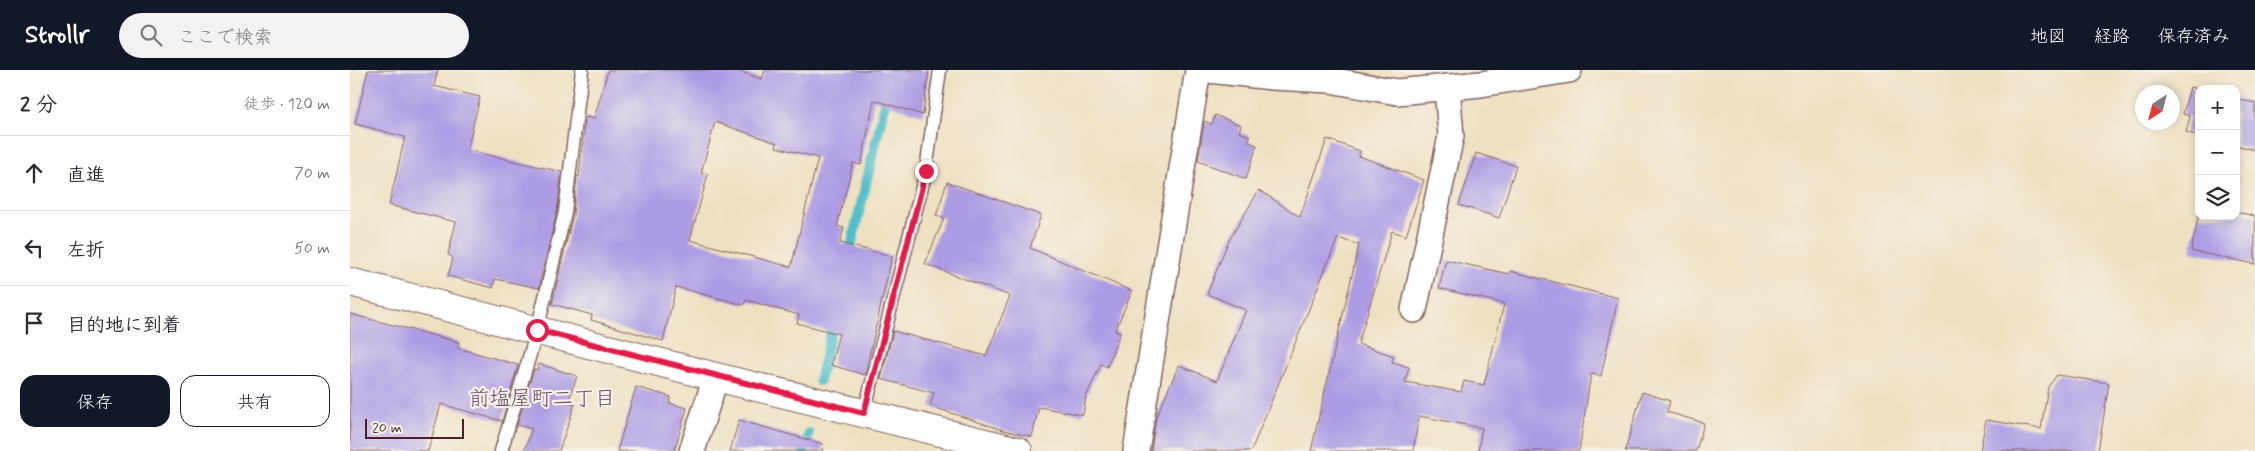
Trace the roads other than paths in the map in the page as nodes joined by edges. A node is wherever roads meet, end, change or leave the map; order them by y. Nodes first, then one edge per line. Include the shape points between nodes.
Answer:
1 (582, 70) edge
2 (940, 70) edge
3 (1198, 70) edge
4 (1209, 70) edge
5 (1569, 70) edge
6 (1447, 87) junction
7 (350, 282) edge
8 (1414, 310) dead end
9 (537, 330) junction
10 (716, 377) junction
11 (864, 413) junction
12 (501, 451) edge
13 (692, 451) edge
14 (1018, 451) edge
15 (1136, 451) edge

1 - 9 lane via 565,212
2 - 11 lane via 926,171
3 - 15 street
4 - 6 street via 1330,80 1397,92
5 - 6 street
6 - 8 street via 1451,136
7 - 9 street
9 - 10 street
9 - 12 lane
10 - 11 street
10 - 13 street
11 - 14 street

